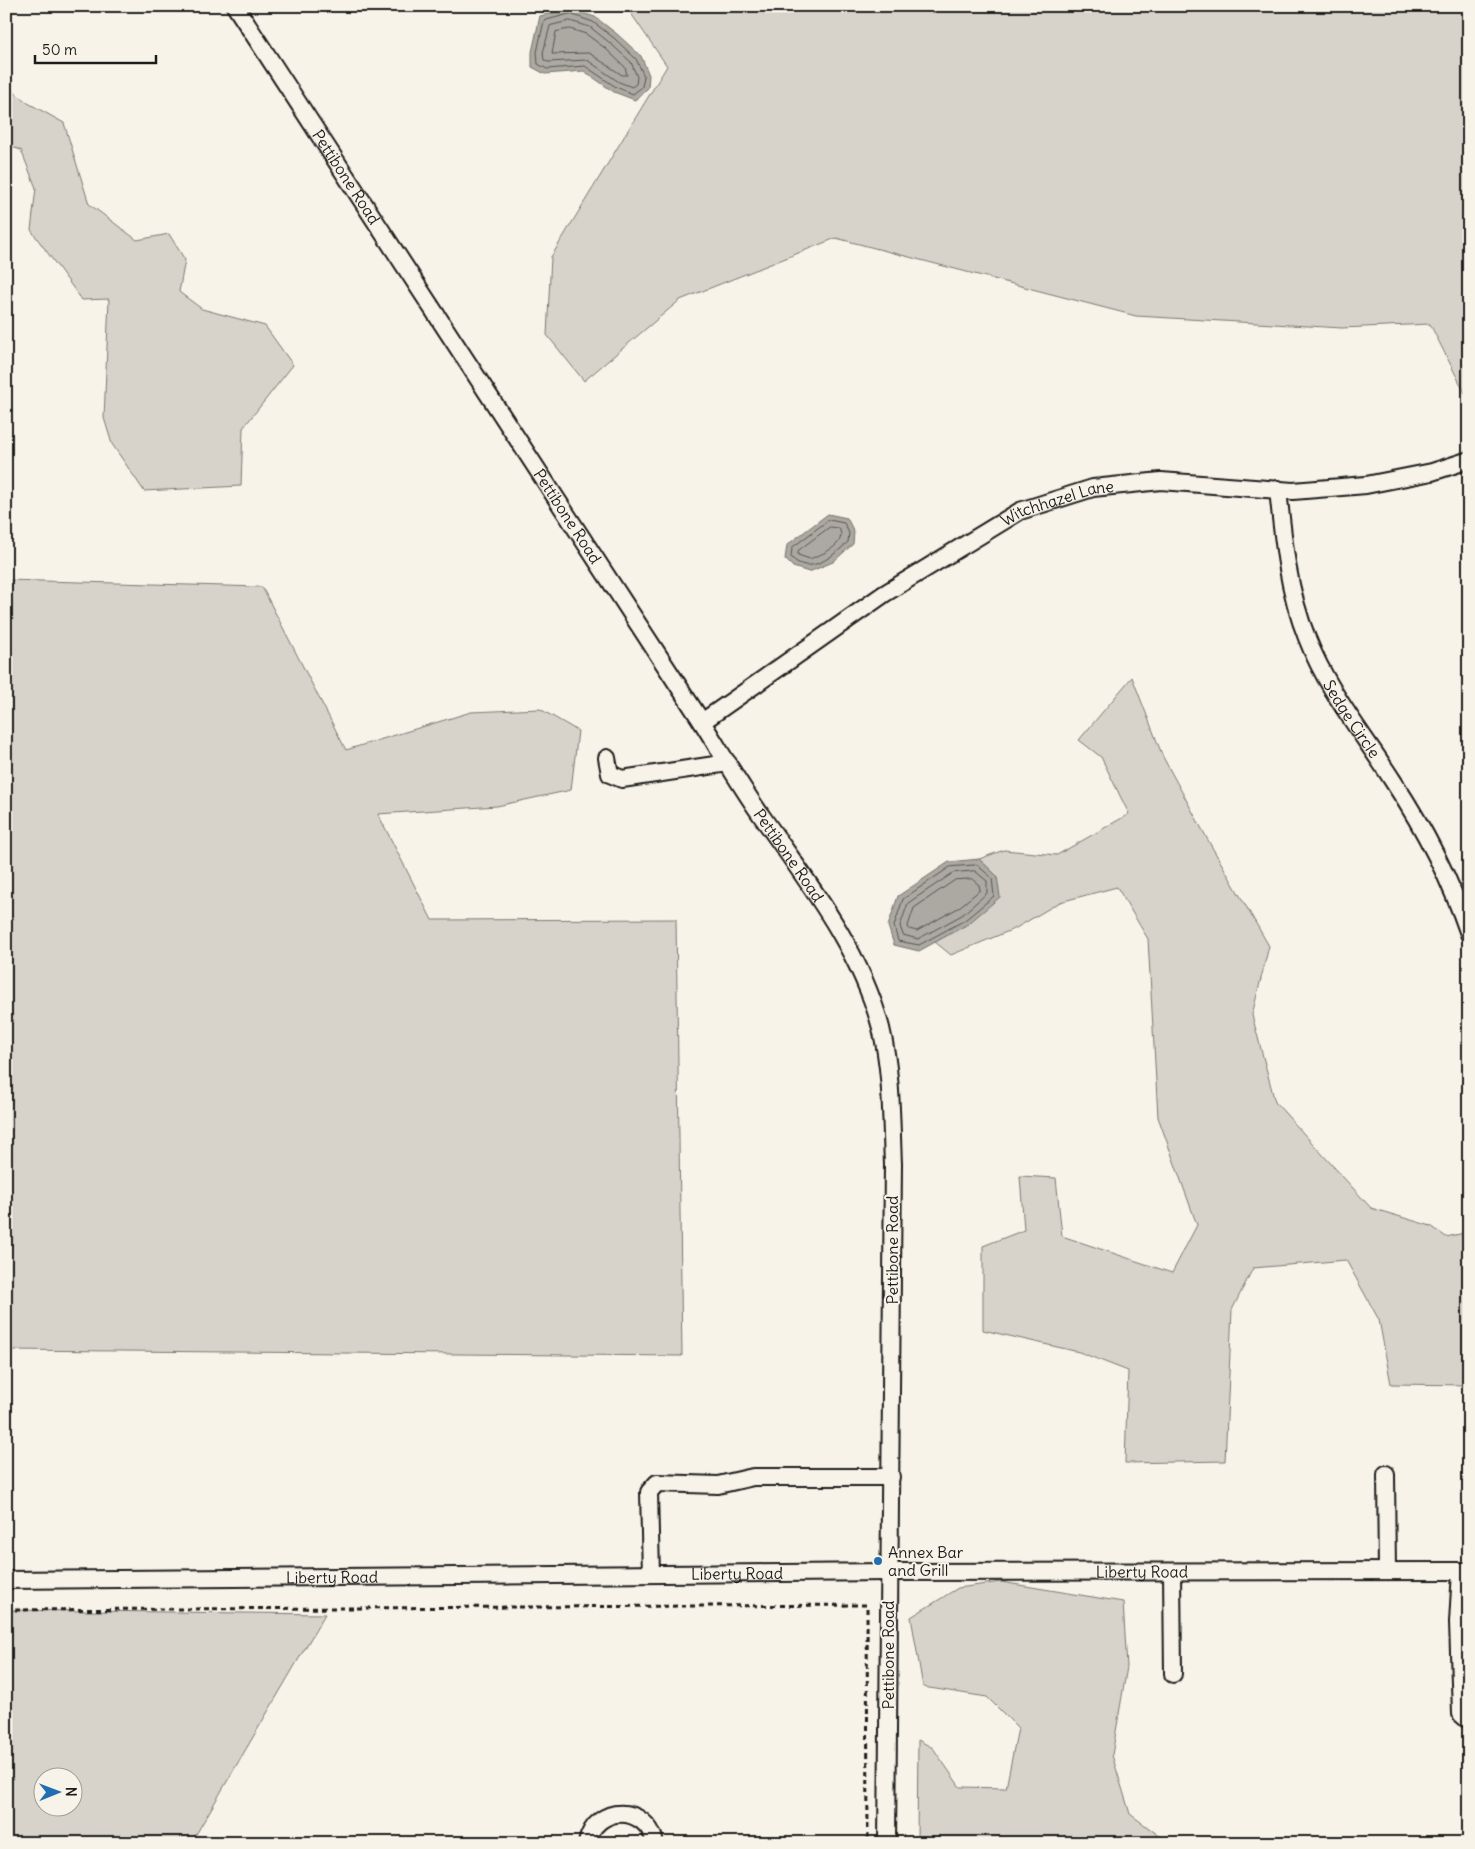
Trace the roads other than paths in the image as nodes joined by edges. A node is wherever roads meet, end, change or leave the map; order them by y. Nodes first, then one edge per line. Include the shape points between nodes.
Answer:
1 (235, 6) edge
2 (1469, 460) edge
3 (1278, 489) junction
4 (702, 722) junction
5 (607, 758) dead end
6 (728, 763) junction
7 (1469, 934) edge
8 (1386, 1474) dead end
9 (891, 1477) junction
10 (1386, 1571) junction
11 (1465, 1571) edge
12 (889, 1572) junction
13 (1172, 1572) junction
14 (651, 1574) junction
15 (6, 1580) edge
16 (1173, 1674) dead end
17 (1469, 1721) edge
18 (587, 1843) edge
19 (655, 1843) edge
20 (887, 1843) edge

1 - 4 street, Pettibone Road
2 - 3 street, Witchhazel Lane via 1432,472 1366,485 1293,491
3 - 4 street, Witchhazel Lane via 1161,481 1093,488 1020,511 884,594
3 - 7 street, Sedge Circle via 1284,548 1307,639 1327,680 1418,823
4 - 6 street, Pettibone Road
5 - 6 street via 610,774 622,779
6 - 9 street, Pettibone Road via 854,956 880,1027 888,1062 893,1164
8 - 10 street
9 - 12 street, Pettibone Road
9 - 14 street via 753,1477 718,1485 657,1483 649,1492
10 - 11 street, Liberty Road
10 - 13 street, Liberty Road
11 - 17 street via 1458,1622 1459,1690 1461,1714
12 - 13 street, Liberty Road
12 - 14 street, Liberty Road
12 - 20 street, Pettibone Road
13 - 16 street
14 - 15 street, Liberty Road
18 - 19 street via 588,1835 604,1818 627,1814 638,1817 647,1825

